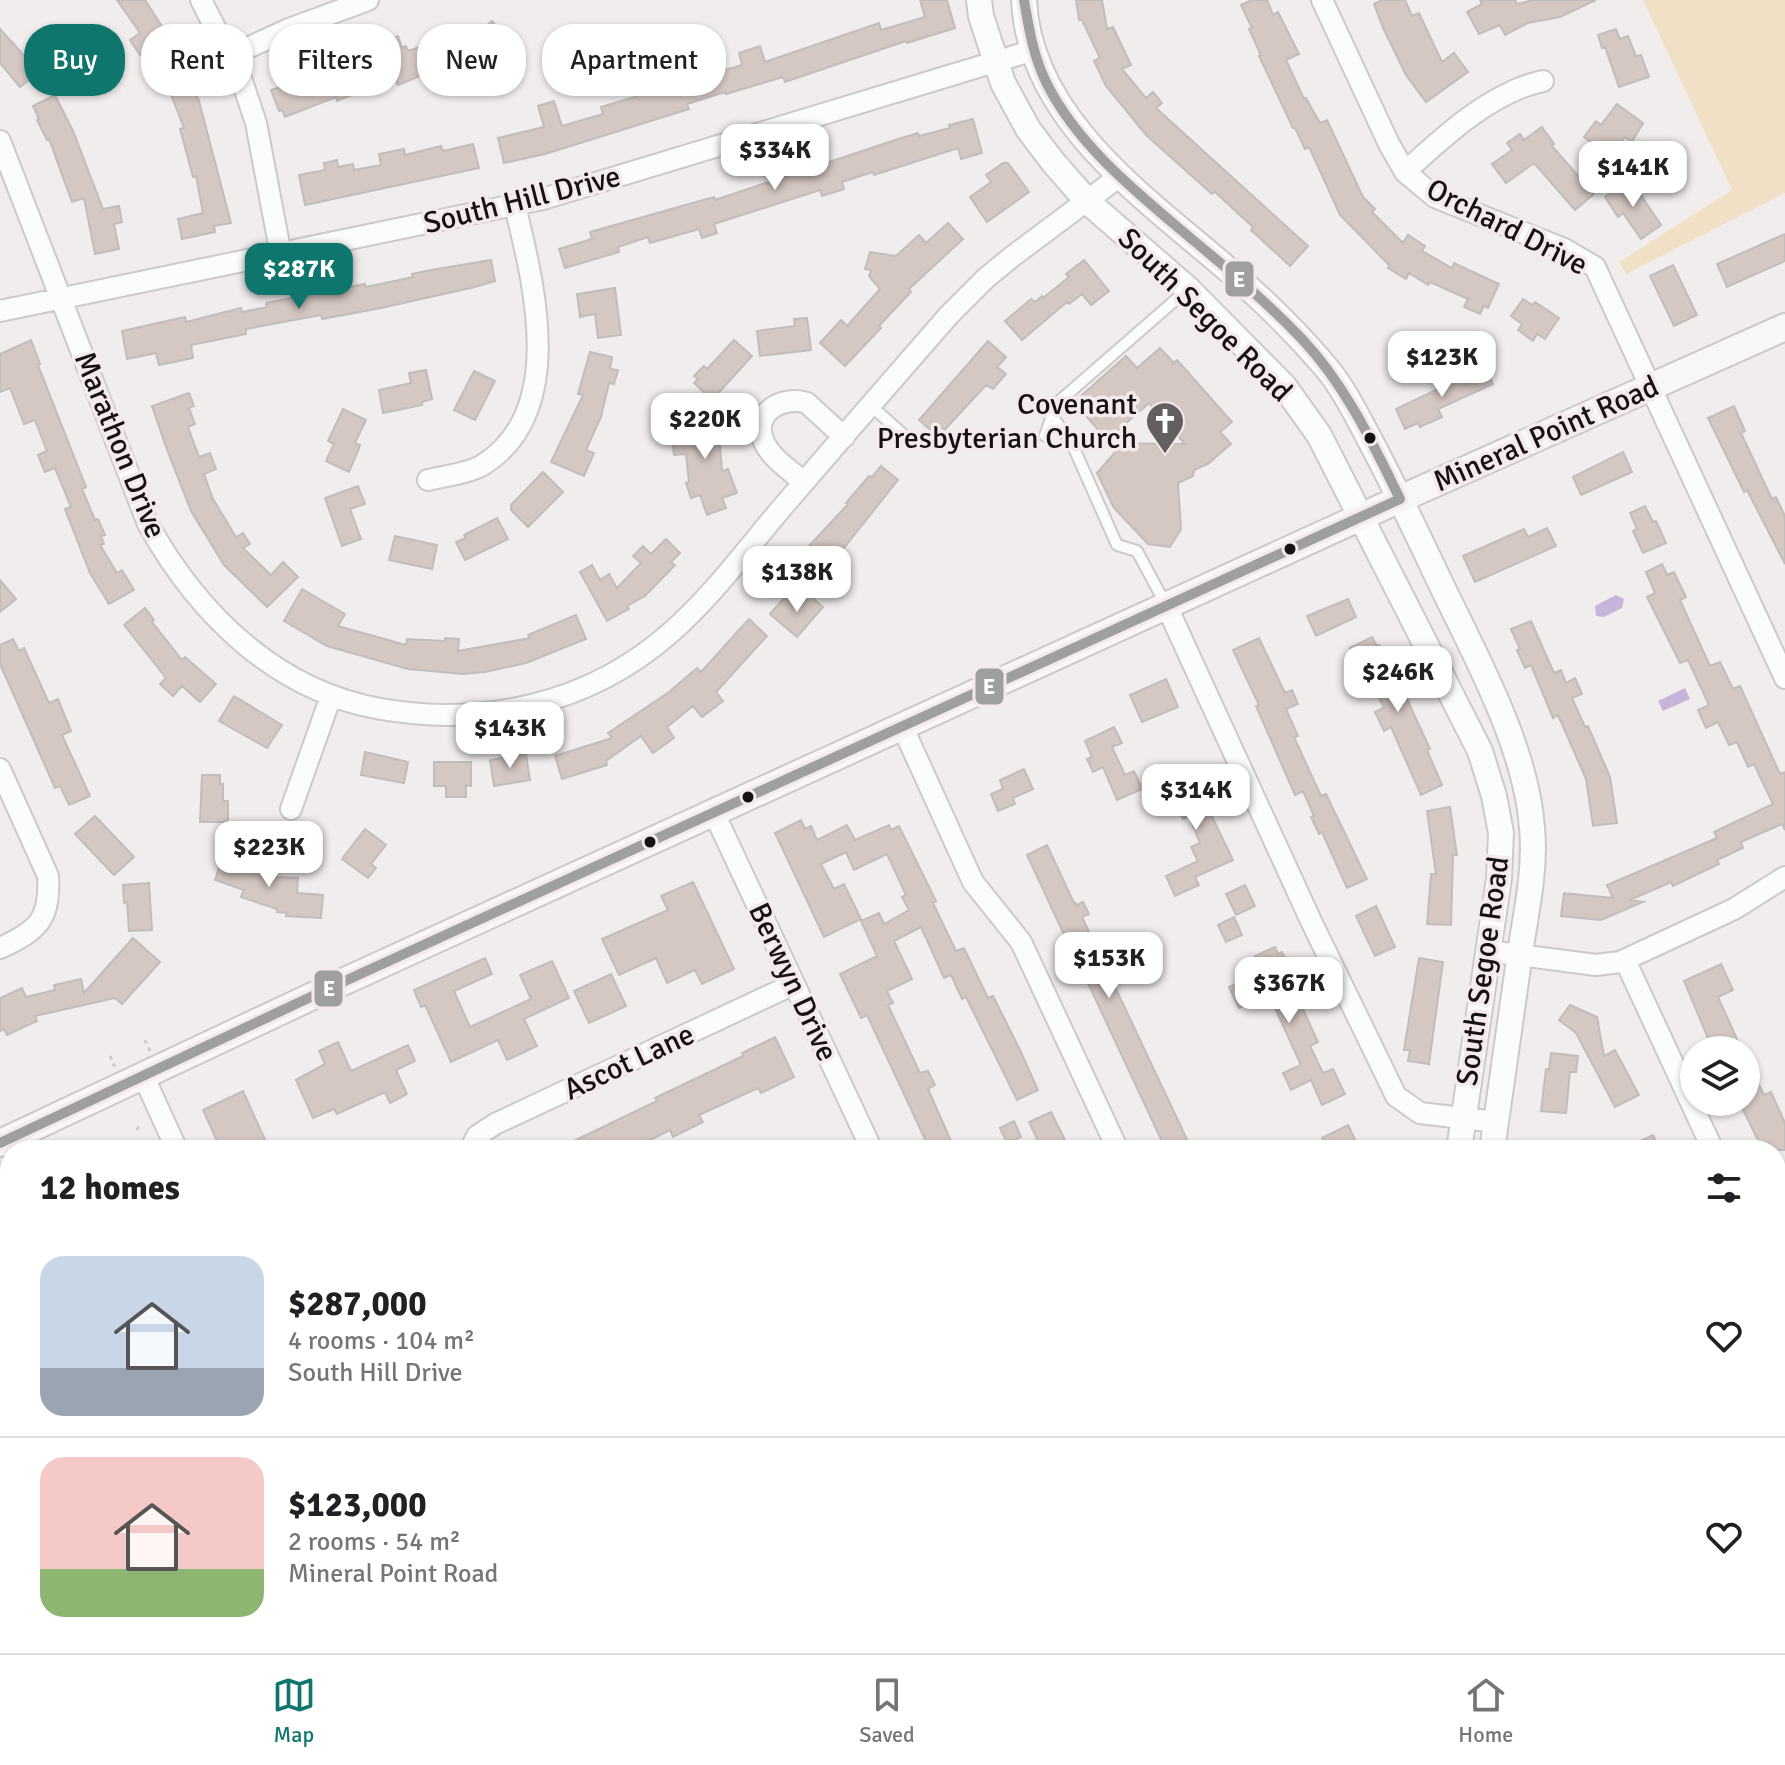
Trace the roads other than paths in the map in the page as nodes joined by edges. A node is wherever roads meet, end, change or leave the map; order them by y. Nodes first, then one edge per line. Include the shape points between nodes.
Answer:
1 (201, 0) edge
2 (368, 0) edge
3 (979, 0) edge
4 (1024, 0) edge
5 (1322, 0) edge
6 (213, 24) edge
7 (253, 45) edge
8 (1034, 50) junction
9 (994, 62) junction
10 (1543, 81) dead end
11 (246, 96) edge
12 (0, 141) edge
13 (1405, 172) junction
14 (1120, 176) junction
15 (1088, 202) junction
16 (515, 206) junction
17 (281, 255) junction
18 (1188, 289) junction
19 (62, 297) junction
20 (0, 311) edge
21 (1785, 327) edge
22 (1650, 387) junction
23 (870, 405) junction
24 (1053, 417) junction
25 (905, 436) dead end
26 (1045, 436) dead end
27 (844, 437) junction
28 (428, 480) dead end
29 (804, 482) junction
30 (1400, 499) junction
31 (1360, 517) junction
32 (1167, 607) junction
33 (1785, 678) edge
34 (331, 696) junction
35 (903, 728) junction
36 (0, 769) edge
37 (291, 809) dead end
38 (714, 813) junction
39 (1785, 877) edge
40 (0, 948) edge
41 (1488, 951) junction
42 (1520, 955) junction
43 (1625, 960) junction
44 (794, 984) junction
45 (147, 1063) junction
46 (1463, 1117) junction
47 (1496, 1122) junction
48 (6, 1140) edge
49 (174, 1140) edge
50 (475, 1140) edge
51 (867, 1140) edge
52 (1113, 1140) edge
53 (1460, 1140) edge
54 (1493, 1140) edge
55 (1708, 1140) edge

1 - 6 street
2 - 7 street
3 - 9 street, South Segoe Road
4 - 8 street, South Segoe Road
5 - 13 street, Orchard Drive
8 - 9 street, South Hill Drive
8 - 14 street, South Segoe Road via 1086,142
9 - 15 street, South Segoe Road via 1028,129
9 - 16 street, South Hill Drive
10 - 13 street via 1522,86 1477,113
11 - 17 street via 256,123
12 - 19 street, Marathon Drive
13 - 22 street, Orchard Drive via 1435,197 1564,249 1595,267
14 - 15 street, Marathon Drive
14 - 30 street, South Segoe Road via 1249,289 1328,368
15 - 18 street, South Segoe Road
15 - 23 street, Marathon Drive via 986,278
16 - 17 street, South Hill Drive
16 - 28 street via 539,332 534,387 515,433 498,454 477,468
17 - 19 street, South Hill Drive
18 - 24 lane via 1056,404
18 - 31 street, South Segoe Road via 1284,386 1319,435
19 - 20 street, South Hill Drive
19 - 34 street, Marathon Drive via 148,524 182,580 247,646
21 - 22 main road, Mineral Point Road
22 - 30 main road, Mineral Point Road
22 - 33 street, Orchard Drive
23 - 25 lane
23 - 27 street, Marathon Drive
24 - 26 lane
24 - 32 lane via 1073,446 1117,545 1137,551
27 - 29 street, Marathon Drive
27 - 29 street via 807,403 784,401 768,411 761,422 763,441
29 - 34 street, Marathon Drive via 671,633 602,680 566,696 492,714 399,712
30 - 31 main road, Mineral Point Road
30 - 42 street, South Segoe Road via 1510,734 1524,779 1532,828 1531,880
31 - 32 main road, Mineral Point Road
31 - 41 street, South Segoe Road via 1480,751 1494,796 1501,833
32 - 35 main road, Mineral Point Road
32 - 46 street via 1396,1096 1420,1113
34 - 37 street
35 - 38 main road, Mineral Point Road
35 - 52 street via 973,882 1021,942
36 - 40 street via 48,876 39,924
38 - 44 street, Berwyn Drive
38 - 45 main road, Mineral Point Road
39 - 43 street via 1734,909
41 - 42 street
41 - 46 street, South Segoe Road
42 - 43 street via 1596,965
42 - 47 street, South Segoe Road
43 - 55 street
44 - 50 street, Ascot Lane via 495,1124
44 - 51 street, Berwyn Drive
45 - 48 main road, Mineral Point Road
45 - 49 street
46 - 47 street
46 - 53 street, South Segoe Road
47 - 54 street, South Segoe Road

